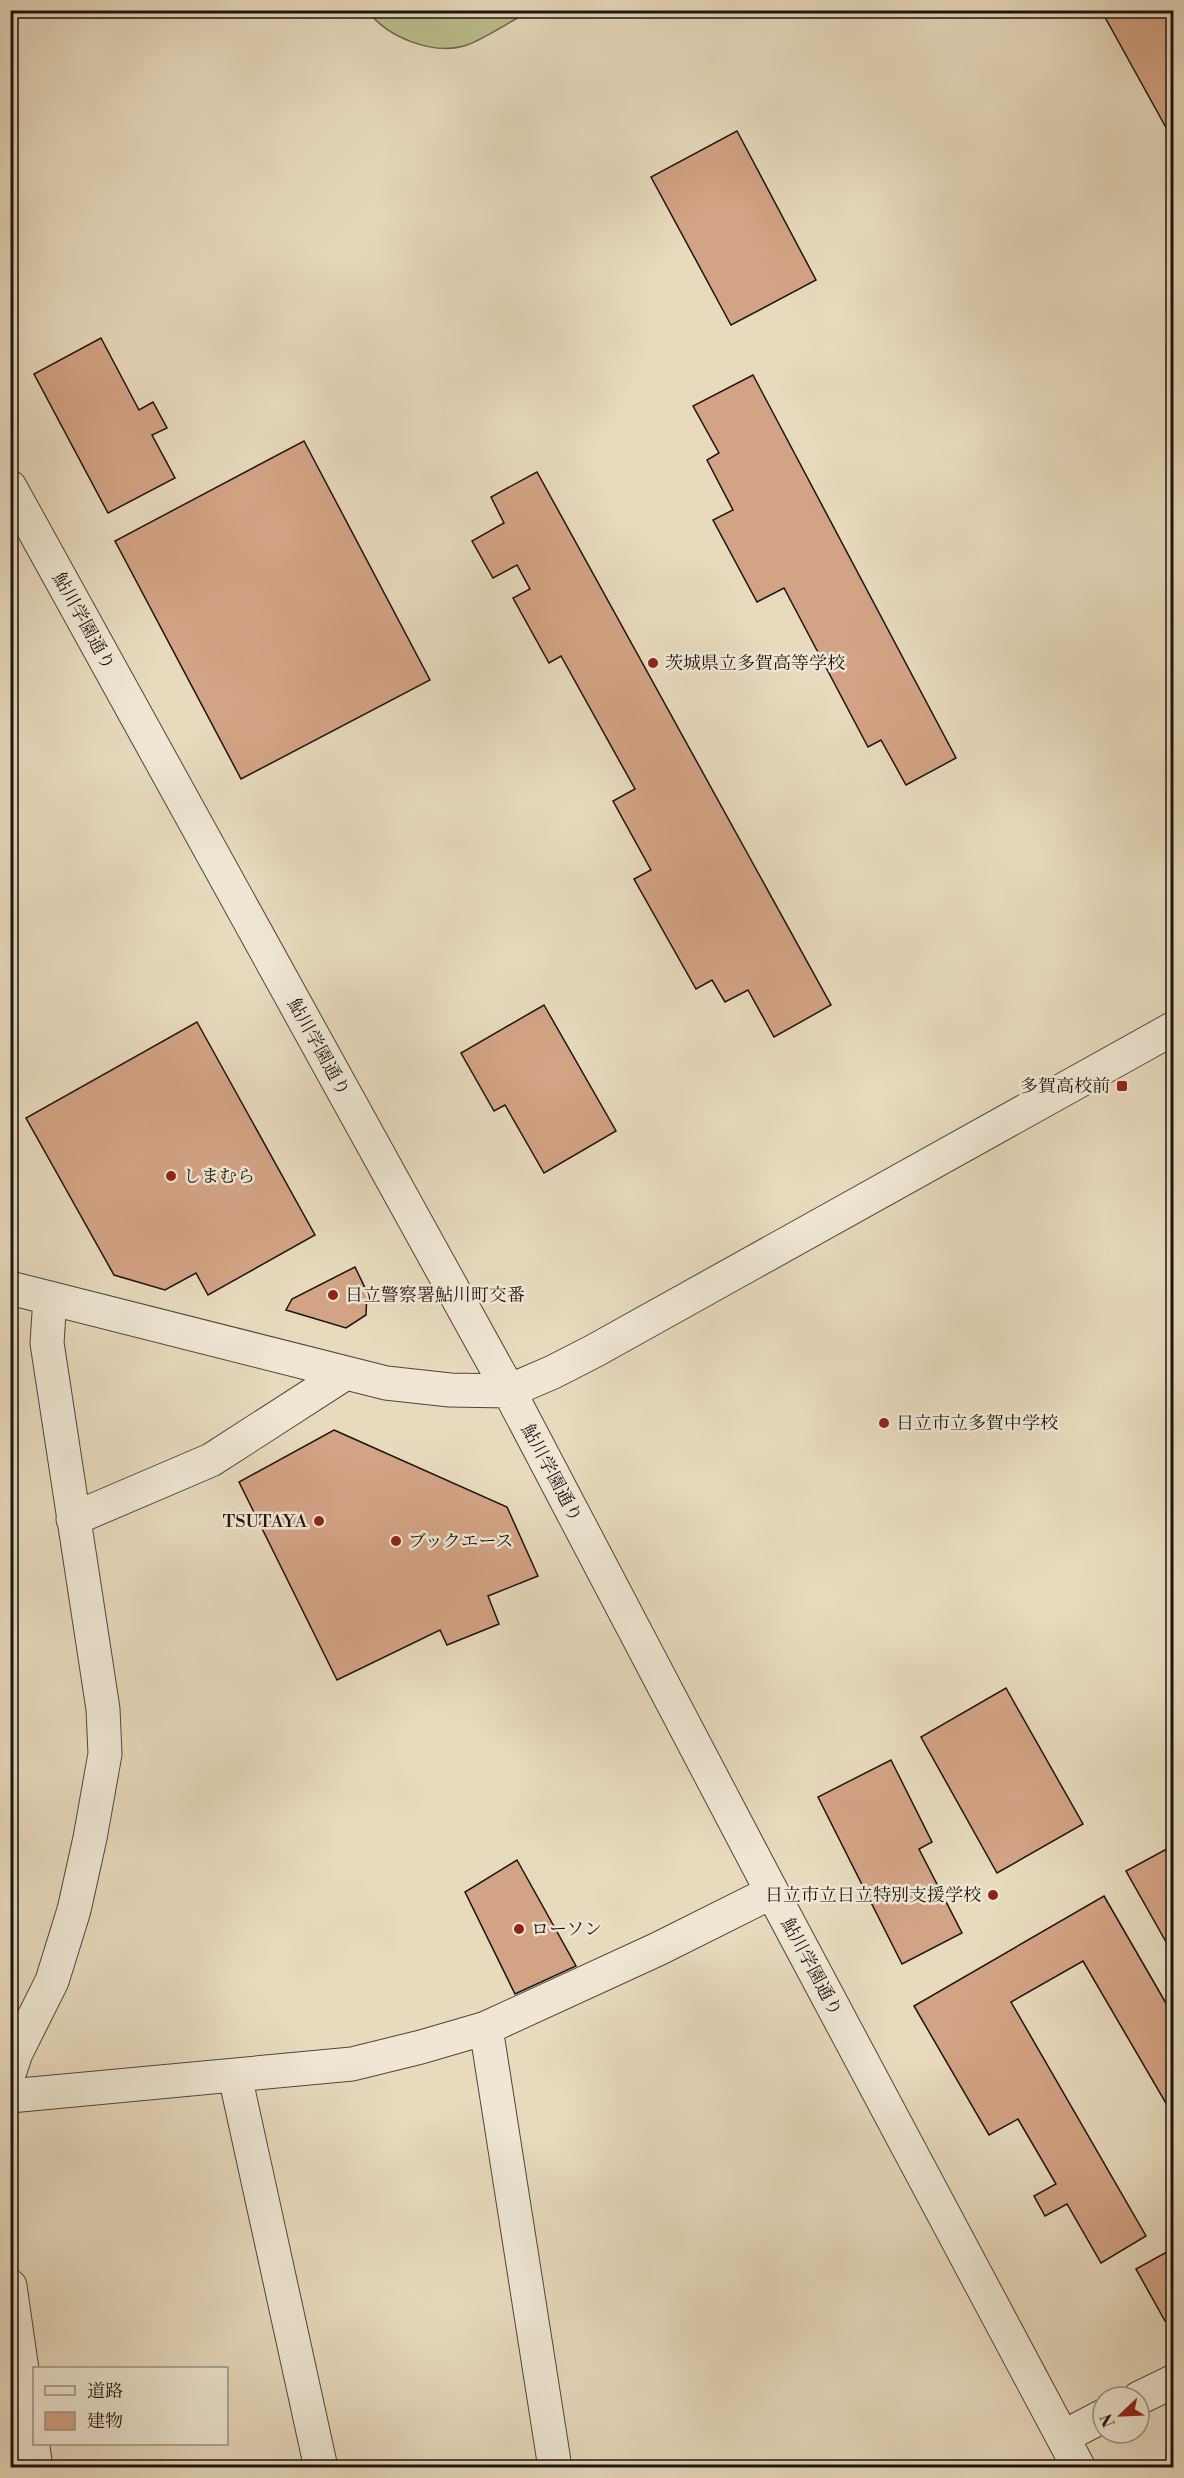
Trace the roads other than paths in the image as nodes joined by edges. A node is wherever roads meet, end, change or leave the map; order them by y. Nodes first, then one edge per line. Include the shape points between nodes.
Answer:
1 (10, 487) edge
2 (1173, 1028) edge
3 (10, 1288) edge
4 (50, 1298) junction
5 (346, 1373) junction
6 (508, 1391) junction
7 (73, 1519) junction
8 (772, 1892) junction
9 (486, 2028) junction
10 (10, 2071) edge
11 (235, 2076) junction
12 (10, 2096) edge
13 (10, 2286) edge
14 (1173, 2380) edge
15 (1151, 2392) edge
16 (1091, 2422) edge
17 (1063, 2437) junction
18 (36, 2468) edge
19 (321, 2468) edge
20 (555, 2468) edge
21 (1079, 2468) edge

1 - 6 street, 鮎川学園通り
2 - 6 street via 594,1351
3 - 4 street
4 - 5 street
4 - 7 street via 47,1343
5 - 6 street via 386,1383
5 - 7 street via 211,1460
6 - 8 street, 鮎川学園通り
7 - 10 street via 103,1709 105,1754 74,1910 52,1981
8 - 9 street
8 - 17 street, 鮎川学園通り
9 - 11 street via 352,2064
9 - 20 street
11 - 12 street
11 - 19 street
13 - 18 street
14 - 15 street
16 - 17 street
17 - 21 street, 鮎川学園通り

